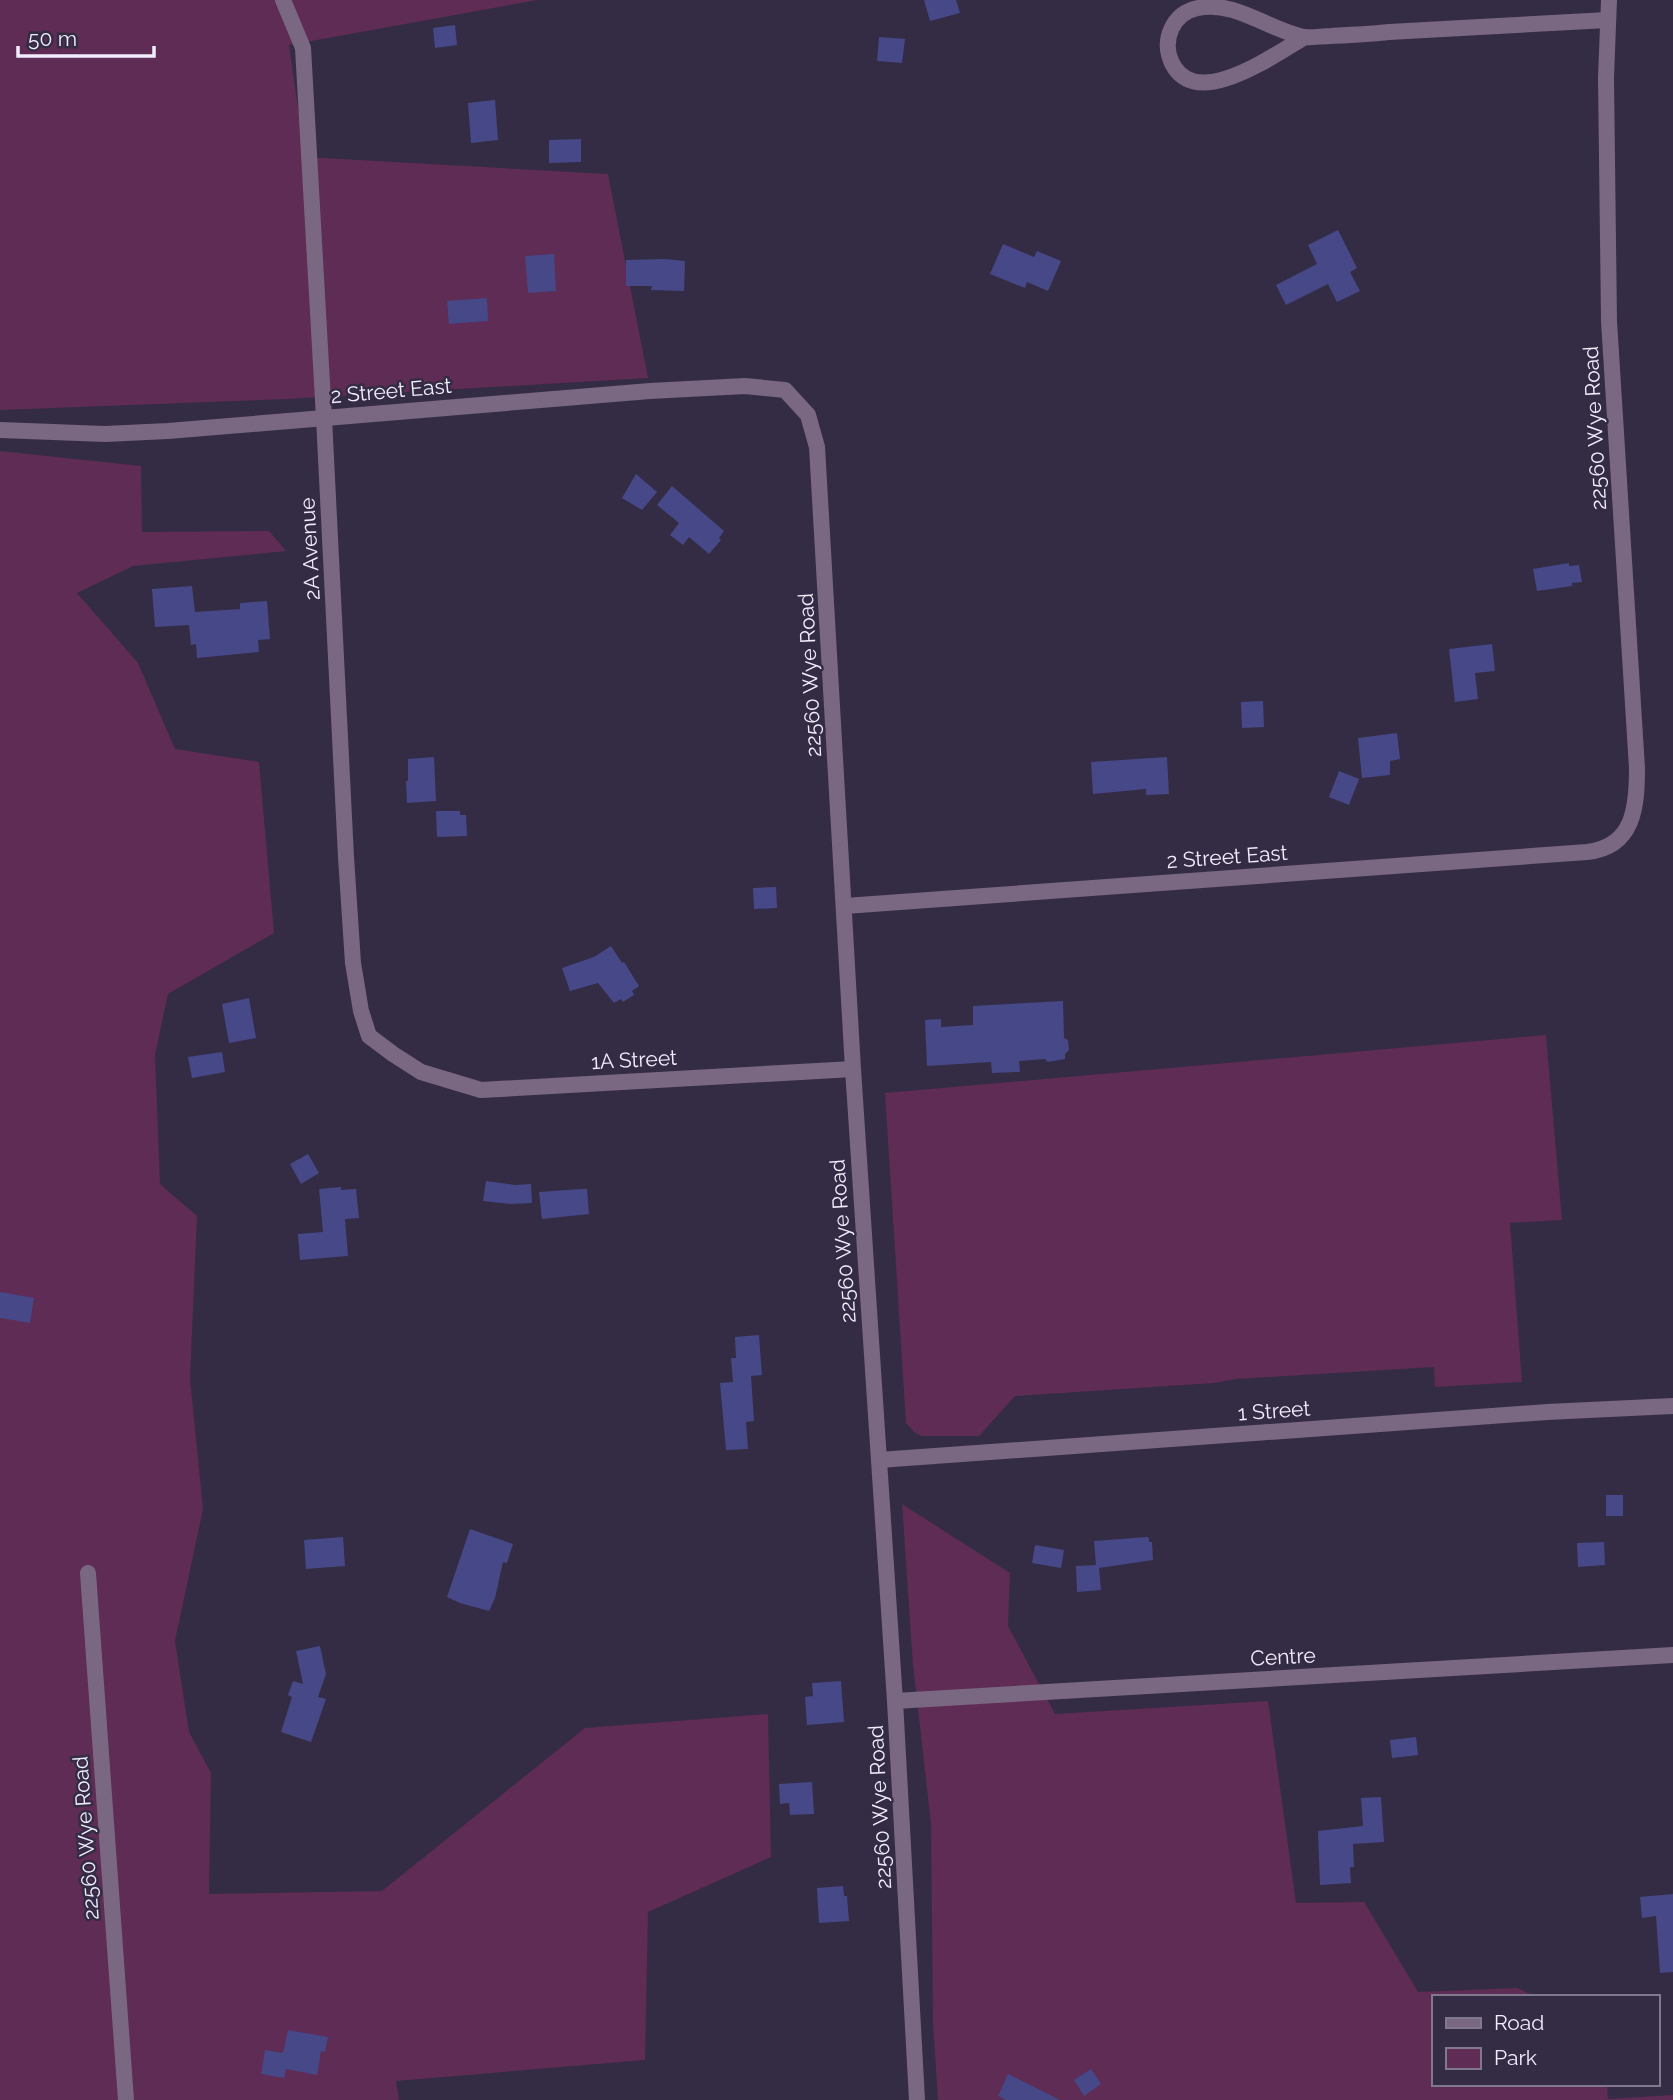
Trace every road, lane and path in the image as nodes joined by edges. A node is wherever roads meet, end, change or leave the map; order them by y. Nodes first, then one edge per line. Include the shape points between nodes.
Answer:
1 (284, 0) edge
2 (1609, 0) edge
3 (1607, 20) junction
4 (1305, 37) junction
5 (785, 390) joint
6 (324, 418) junction
7 (0, 430) edge
8 (1611, 845) joint
9 (845, 906) junction
10 (853, 1069) junction
11 (421, 1072) joint
12 (1673, 1406) edge
13 (879, 1460) junction
14 (88, 1573) dead end
15 (1673, 1655) edge
16 (895, 1701) junction
17 (126, 2100) edge
18 (916, 2100) edge

1 - 6 street, 2A Avenue via 303,48
2 - 3 street, 22560 Wye Road
3 - 4 street
3 - 8 street, 22560 Wye Road via 1609,321 1637,768 1633,817
4 - 4 street via 1211,6 1180,16 1170,28 1167,45 1175,70 1185,79 1214,82 1232,78
5 - 6 street, 2 Street East via 745,386 650,391
5 - 9 street, 22560 Wye Road via 808,415 817,447
6 - 7 street, 2 Street East via 104,434
6 - 11 street, 2A Avenue via 353,963 369,1036
8 - 9 street, 2 Street East via 1587,852
9 - 10 street, 22560 Wye Road
10 - 11 street, 1A Street via 481,1090
10 - 13 street, 22560 Wye Road
12 - 13 street, 1 Street
13 - 16 street, 22560 Wye Road
14 - 17 street, 22560 Wye Road
15 - 16 street, Centre
16 - 18 street, 22560 Wye Road

